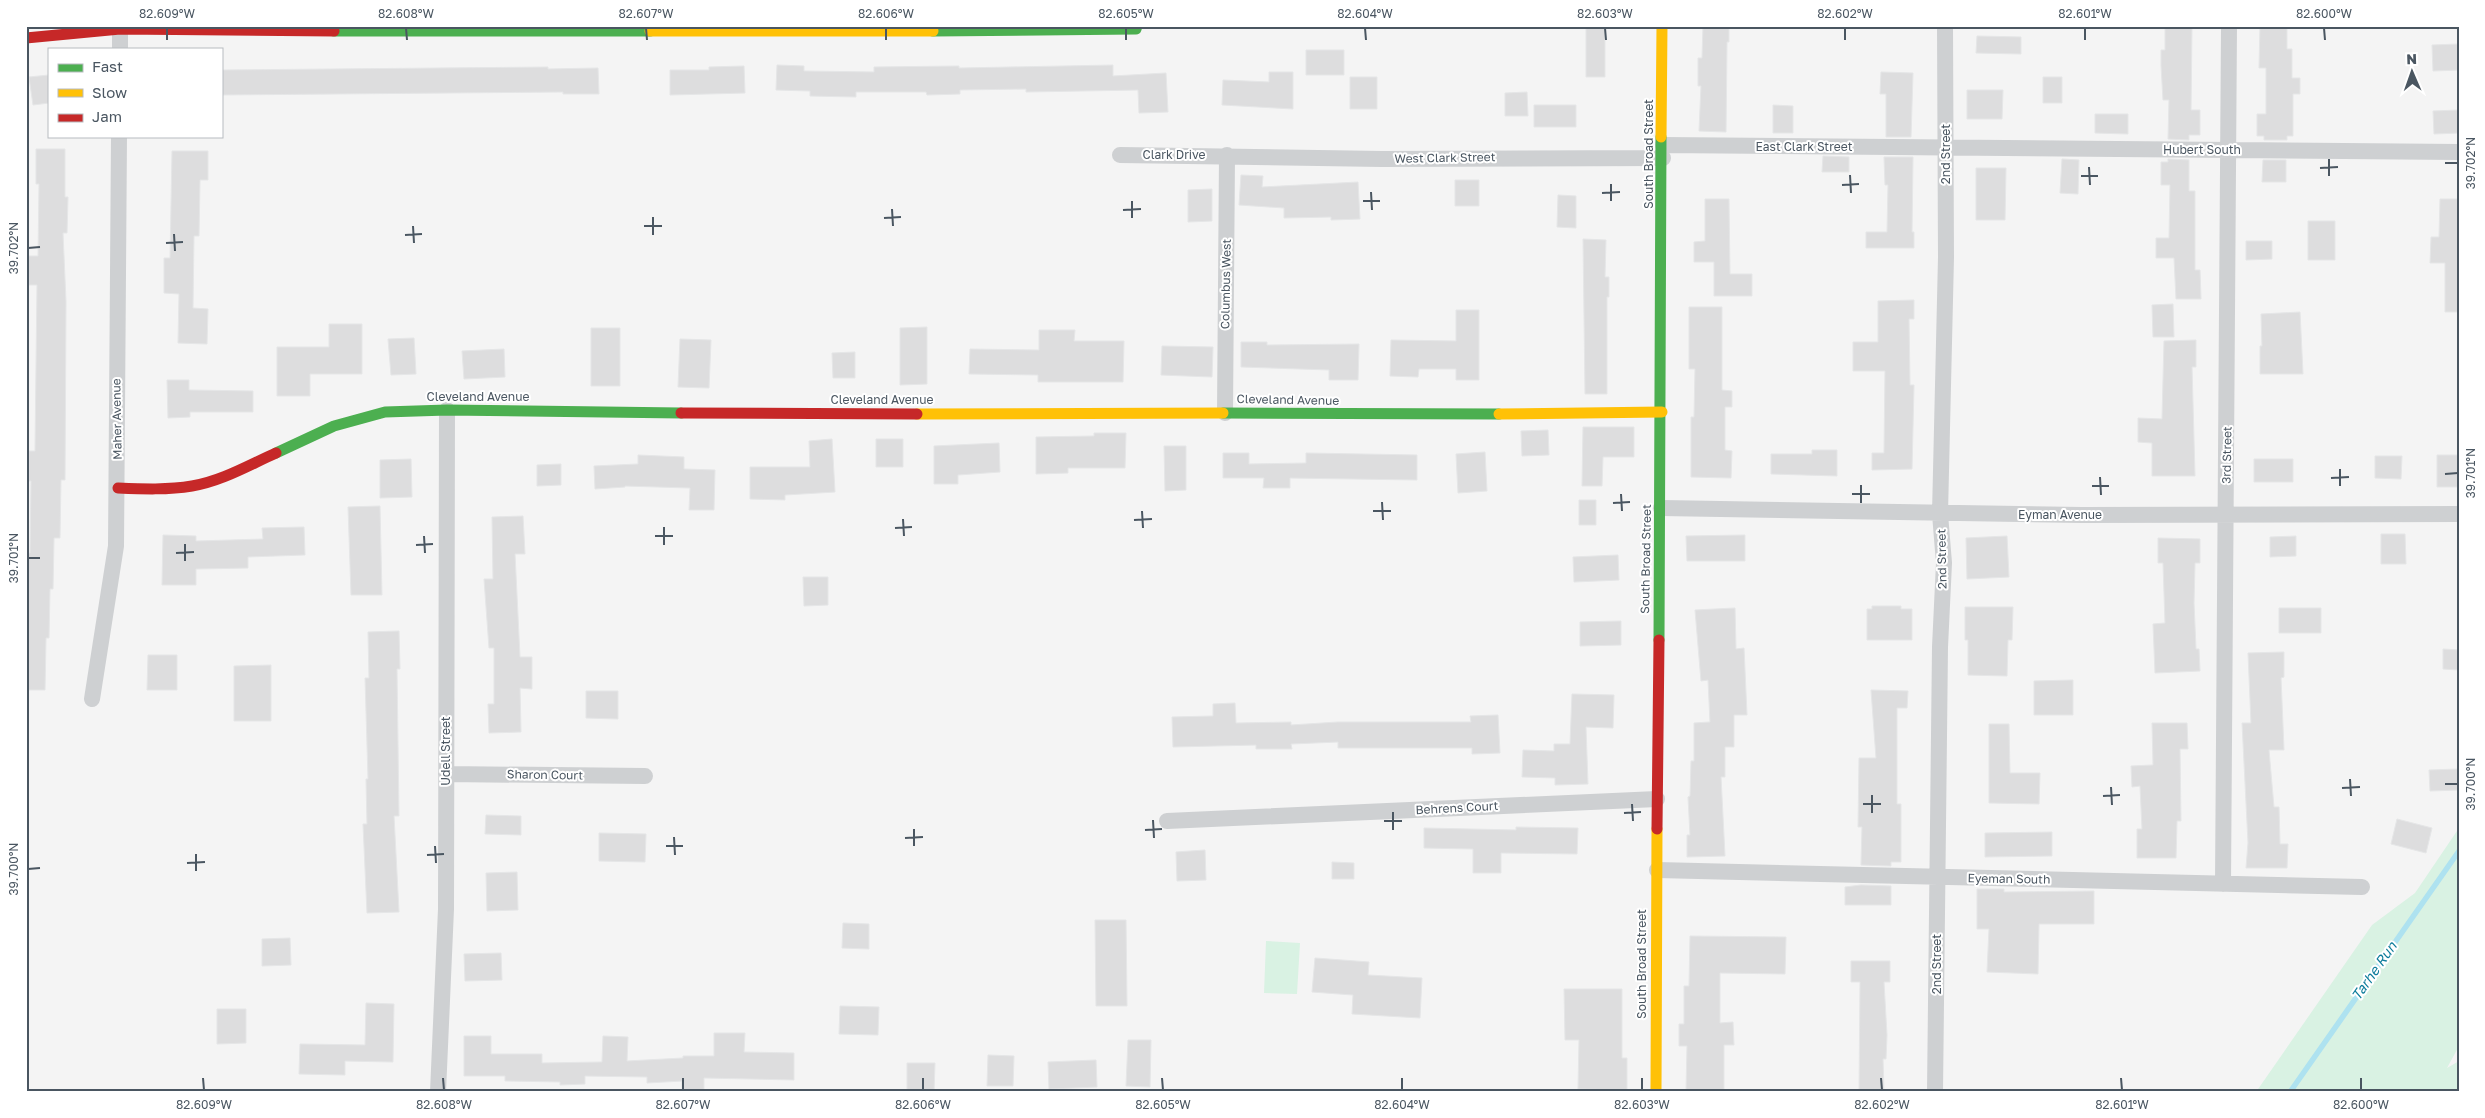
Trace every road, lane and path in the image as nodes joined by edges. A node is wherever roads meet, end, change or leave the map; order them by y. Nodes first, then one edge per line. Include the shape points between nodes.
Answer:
1 (1662, 26) edge
2 (1946, 26) edge
3 (2229, 26) edge
4 (120, 28) edge
5 (1137, 28) edge
6 (632, 29) edge
7 (26, 38) edge
8 (120, 48) edge
9 (119, 138) edge
10 (1946, 148) junction
11 (2230, 150) junction
12 (1663, 152) junction
13 (2459, 152) edge
14 (1120, 155) dead end
15 (1227, 155) junction
16 (447, 410) junction
17 (1662, 412) junction
18 (1225, 413) junction
19 (118, 488) junction
20 (1661, 508) junction
21 (1940, 514) junction
22 (2459, 514) edge
23 (2226, 515) junction
24 (92, 699) dead end
25 (446, 774) junction
26 (645, 776) dead end
27 (1657, 799) junction
28 (1168, 821) dead end
29 (1656, 870) junction
30 (1938, 877) junction
31 (2222, 884) junction
32 (2362, 887) dead end
33 (438, 1092) edge
34 (1656, 1092) edge
35 (1935, 1092) edge

1 - 12 street, South Broad Street
2 - 10 street, 2nd Street
3 - 11 street, 3rd Street
4 - 6 street via 225,32
4 - 7 street
4 - 8 street
5 - 6 street via 1089,31
9 - 19 street, Maher Avenue
10 - 11 street, Hubert South
10 - 12 street, East Clark Street
10 - 21 street, 2nd Street
11 - 13 street, Hubert South
11 - 23 street, 3rd Street
12 - 15 street, West Clark Street via 1382,159
12 - 17 street, South Broad Street
14 - 15 street, Clark Drive
15 - 18 street, Columbus West
16 - 18 street, Cleveland Avenue via 724,414
16 - 19 street, Cleveland Avenue via 385,412 358,418 221,478 193,486
16 - 25 street, Udell Street
17 - 18 street, Cleveland Avenue
17 - 20 street, South Broad Street
19 - 24 street, Maher Avenue via 116,546
20 - 21 street, Eyman Avenue
20 - 27 street, South Broad Street
21 - 23 street, Eyman Avenue
21 - 30 street, 2nd Street via 1944,563
22 - 23 street, Eyman Avenue
23 - 31 street, 3rd Street
25 - 26 street, Sharon Court
25 - 33 street, Udell Street via 446,910
27 - 28 street, Behrens Court
27 - 29 street, South Broad Street
29 - 30 street, Eyeman South
29 - 34 street, South Broad Street
30 - 31 street, Eyeman South
30 - 35 street, 2nd Street
31 - 32 street, Eyeman South

